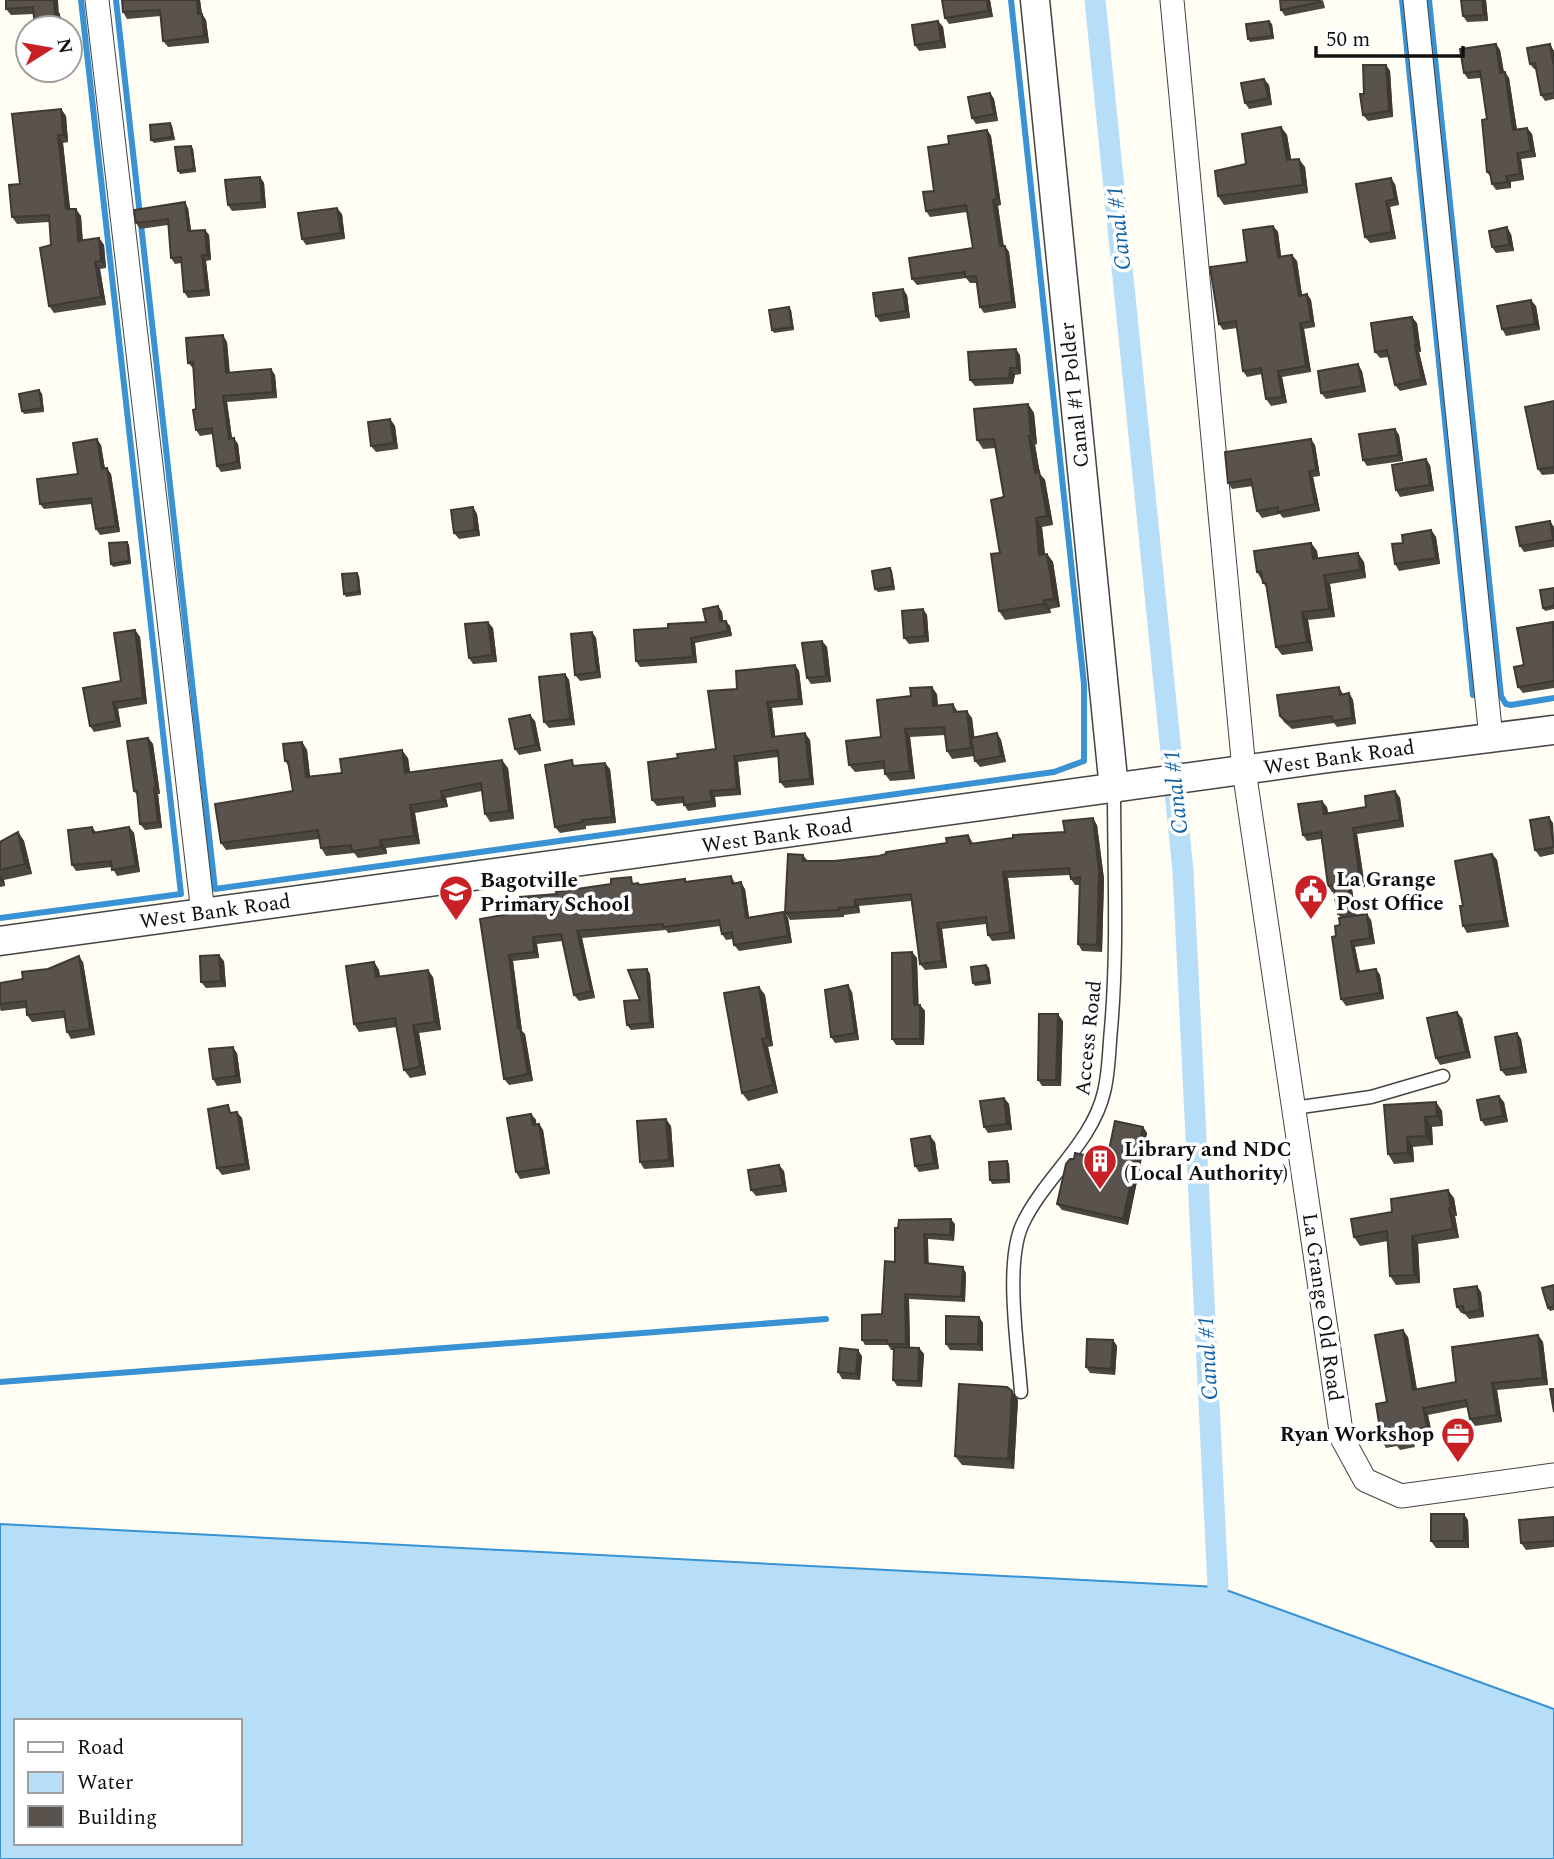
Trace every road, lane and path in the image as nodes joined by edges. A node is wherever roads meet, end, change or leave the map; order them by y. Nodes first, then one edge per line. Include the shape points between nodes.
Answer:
1 (97, 0) edge
2 (1035, 0) edge
3 (1172, 0) edge
4 (1415, 0) edge
5 (1554, 730) edge
6 (1492, 738) junction
7 (1234, 771) junction
8 (1127, 787) junction
9 (203, 913) junction
10 (0, 941) edge
11 (1443, 1076) dead end
12 (1294, 1108) junction
13 (1021, 1392) dead end
14 (1554, 1475) edge

1 - 9 street
2 - 8 street, Canal #1 Polder
3 - 7 street, La Grange Old Road
4 - 6 street
5 - 6 street, West Bank Road
6 - 7 street, West Bank Road
7 - 8 street, West Bank Road
7 - 12 street, La Grange Old Road
8 - 9 street, West Bank Road
8 - 13 lane, Access Road via 1105,1088 1091,1125 1030,1211 1018,1237 1013,1271
9 - 10 street, West Bank Road
11 - 12 lane via 1371,1097
12 - 14 street, La Grange Old Road via 1342,1438 1365,1480 1401,1496

